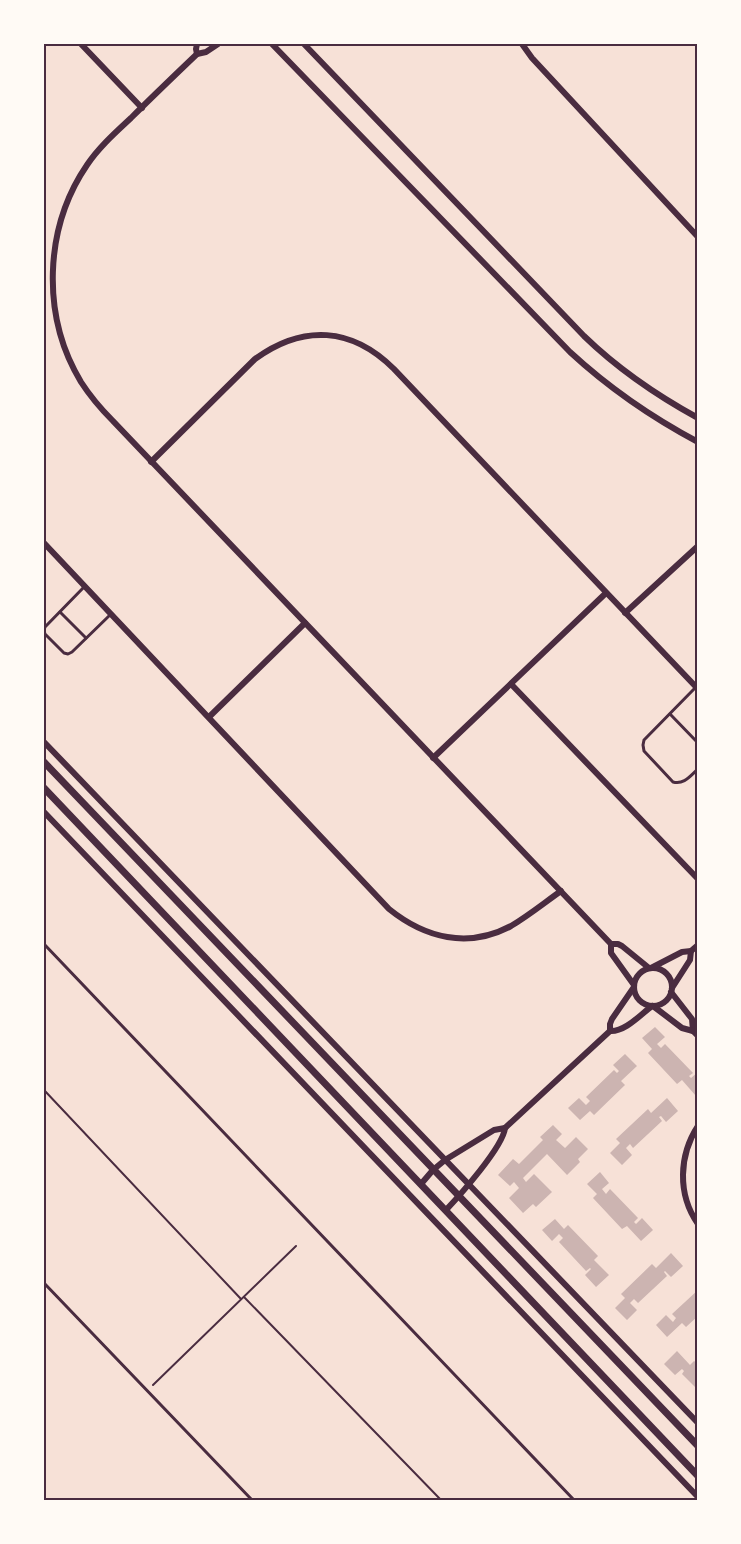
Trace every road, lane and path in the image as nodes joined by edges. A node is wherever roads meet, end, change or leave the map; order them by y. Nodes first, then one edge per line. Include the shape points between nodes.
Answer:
1 (81, 44) edge
2 (197, 44) edge
3 (218, 44) edge
4 (272, 44) edge
5 (304, 44) edge
6 (522, 44) edge
7 (197, 54) junction
8 (141, 108) junction
9 (698, 237) edge
10 (698, 418) edge
11 (698, 442) edge
12 (152, 462) junction
13 (44, 543) edge
14 (698, 546) edge
15 (85, 586) junction
16 (606, 593) junction
17 (60, 611) junction
18 (625, 613) junction
19 (111, 614) junction
20 (305, 623) junction
21 (44, 630) edge
22 (86, 638) junction
23 (511, 684) junction
24 (697, 688) edge
25 (670, 714) junction
26 (208, 717) junction
27 (44, 742) edge
28 (698, 743) edge
29 (433, 758) junction
30 (44, 762) edge
31 (698, 769) edge
32 (44, 788) edge
33 (44, 812) edge
34 (698, 879) edge
35 (561, 891) junction
36 (44, 944) edge
37 (611, 944) junction
38 (698, 945) edge
39 (691, 951) junction
40 (650, 968) junction
41 (634, 986) junction
42 (672, 990) junction
43 (653, 1006) junction
44 (610, 1031) junction
45 (695, 1033) edge
46 (44, 1090) edge
47 (698, 1126) edge
48 (505, 1128) junction
49 (445, 1160) junction
50 (433, 1170) junction
51 (421, 1184) junction
52 (469, 1185) junction
53 (459, 1197) junction
54 (446, 1210) junction
55 (698, 1224) edge
56 (296, 1246) dead end
57 (44, 1283) edge
58 (243, 1298) junction
59 (146, 1391) junction
60 (698, 1423) edge
61 (698, 1446) edge
62 (698, 1476) edge
63 (698, 1497) edge
64 (252, 1500) edge
65 (441, 1500) edge
66 (574, 1500) edge

1 - 8 street
2 - 7 street
3 - 7 street
4 - 11 street via 570,352 632,403
5 - 10 street via 605,356
6 - 9 street
7 - 8 street
8 - 12 street via 105,143 75,185 57,233 53,284 61,334 81,381
12 - 16 street via 267,350 281,342 311,335 342,337 383,358
12 - 20 street
13 - 15 street
14 - 18 street
15 - 17 lane
15 - 19 street
16 - 18 street
16 - 23 street
17 - 21 lane
17 - 22 lane
18 - 24 street
19 - 22 lane
19 - 26 street
20 - 26 street
20 - 29 street
21 - 22 lane via 66,654
23 - 29 street
23 - 34 street
24 - 25 lane
25 - 28 lane
25 - 31 lane via 644,740 643,748 673,782 682,783
26 - 35 street via 389,909 419,929 455,938 492,934 509,927
27 - 49 street
29 - 35 street
30 - 50 street
32 - 51 street
33 - 63 street
35 - 37 street
36 - 66 lane
37 - 40 street via 622,946
37 - 41 street via 611,953
38 - 39 street
39 - 40 street
39 - 42 street via 690,960
40 - 41 street via 640,973
40 - 42 street via 666,974
41 - 43 street via 636,997
41 - 44 street via 611,1021
42 - 43 street via 663,1004
42 - 45 street via 692,1019
43 - 44 street via 621,1029
43 - 45 street
44 - 48 street
46 - 58 path
47 - 55 street via 685,1152 682,1170 683,1188
48 - 49 street via 494,1130
48 - 52 street via 501,1140
49 - 50 street
49 - 52 street
50 - 51 street
50 - 53 street
51 - 54 street
52 - 53 street
52 - 60 street
53 - 54 street
53 - 61 street
54 - 62 street
56 - 58 path
57 - 59 lane
58 - 59 path
58 - 65 path
59 - 64 lane

